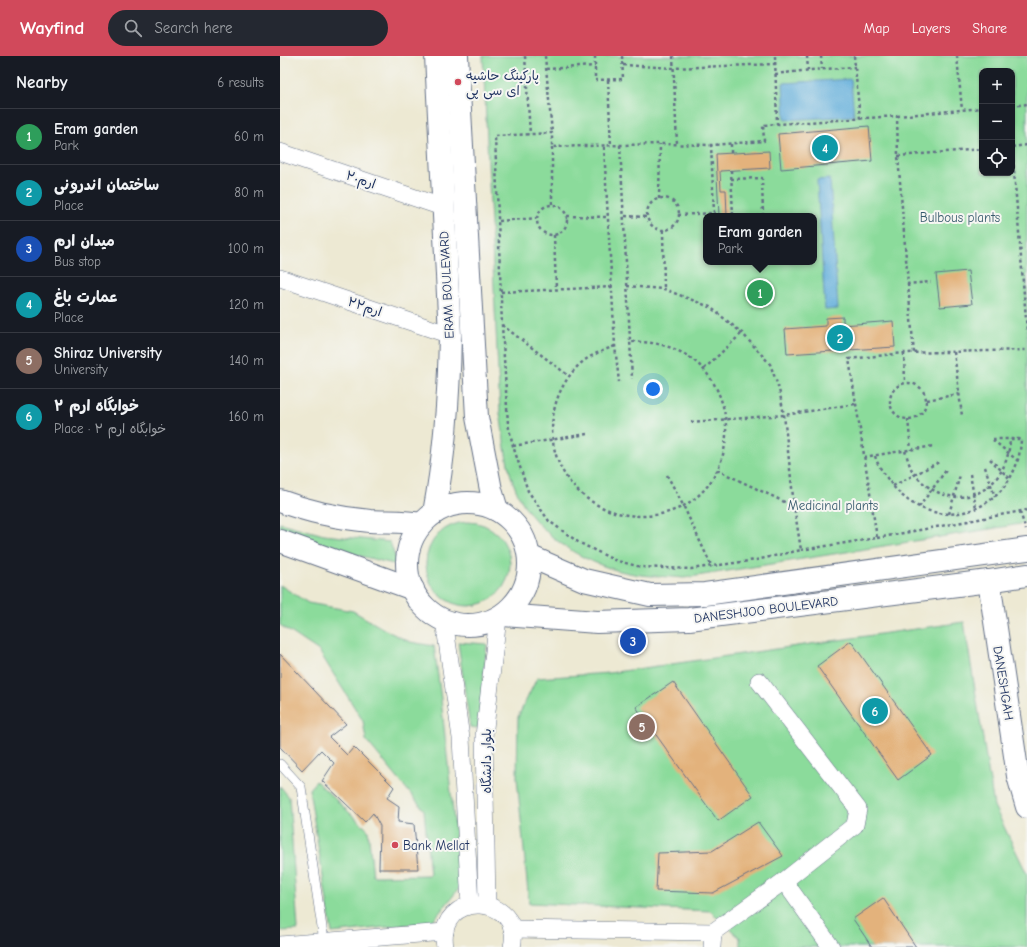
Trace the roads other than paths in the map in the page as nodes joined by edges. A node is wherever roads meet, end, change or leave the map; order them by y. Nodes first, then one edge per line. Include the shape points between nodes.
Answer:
1 (436, 56) edge
2 (457, 56) edge
3 (280, 152) edge
4 (442, 207) junction
5 (280, 278) edge
6 (450, 335) junction
7 (280, 501) edge
8 (497, 510) junction
9 (428, 519) junction
10 (280, 541) edge
11 (1027, 549) edge
12 (529, 556) junction
13 (1027, 575) edge
14 (989, 581) junction
15 (413, 589) junction
16 (500, 617) junction
17 (444, 620) junction
18 (759, 681) dead end
19 (484, 736) junction
20 (461, 738) junction
21 (280, 764) edge
22 (1027, 807) edge
23 (784, 881) junction
24 (470, 905) junction
25 (487, 905) junction
26 (512, 929) junction
27 (445, 939) edge
28 (712, 940) edge
29 (324, 941) junction
30 (280, 945) edge
31 (512, 947) edge
32 (831, 947) edge

1 - 4 main road, ERAM BOULEVARD
2 - 8 main road, ERAM BOULEVARD via 477,409 491,490
3 - 4 street, ارم۲۰
4 - 6 main road, ERAM BOULEVARD
5 - 6 street, ارم۲۲
6 - 9 main road, ERAM BOULEVARD via 440,483
7 - 9 main road via 332,516 371,521
8 - 9 main road via 465,503 449,506
8 - 12 main road via 512,522 523,538
9 - 15 main road via 413,538 408,555 408,573
10 - 15 main road
11 - 12 main road, DANESHJOO BOULEVARD via 705,594 650,595 584,580
12 - 16 main road via 529,573 524,590 515,604
13 - 14 main road, DANESHJOO BOULEVARD
14 - 16 main road, DANESHJOO BOULEVARD via 689,619 597,622
14 - 22 main road, DANESHGAH via 1018,776
15 - 17 main road via 426,608
16 - 17 main road via 471,625 458,625
16 - 19 street, بلوار دانشگاه
17 - 20 street, بلوار دانشگاه
18 - 23 street via 858,809 855,825
19 - 20 street
19 - 25 street, بلوار دانشگاه
20 - 24 street, بلوار دانشگاه
21 - 29 lane via 301,787
23 - 28 street
23 - 32 street
24 - 25 street
24 - 27 street via 454,915
25 - 26 street via 502,914
26 - 28 street
26 - 31 street
27 - 29 street
29 - 30 street

